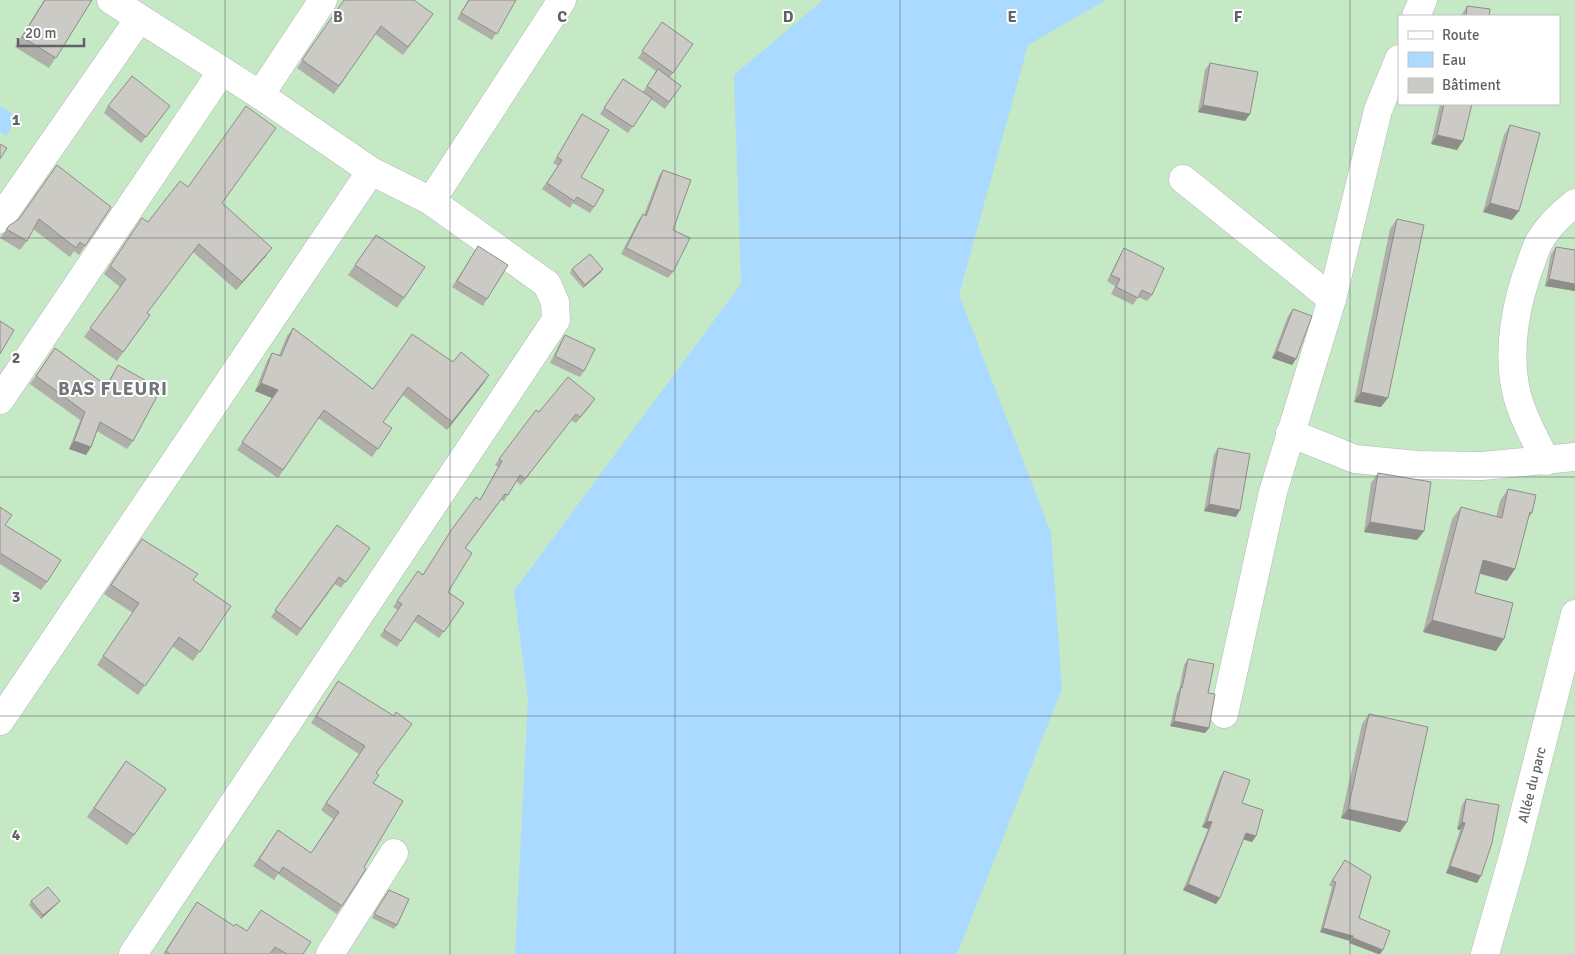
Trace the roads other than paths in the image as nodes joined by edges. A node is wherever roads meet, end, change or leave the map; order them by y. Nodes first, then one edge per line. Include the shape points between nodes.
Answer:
1 (111, 0) edge
2 (323, 0) edge
3 (562, 0) edge
4 (1422, 0) edge
5 (1416, 15) edge
6 (138, 19) junction
7 (1398, 61) edge
8 (222, 71) junction
9 (260, 95) junction
10 (371, 171) junction
11 (1184, 179) dead end
12 (431, 201) junction
13 (1575, 203) edge
14 (0, 219) edge
15 (1332, 299) junction
16 (0, 400) edge
17 (1290, 432) junction
18 (1575, 457) edge
19 (1546, 461) junction
20 (1575, 614) edge
21 (1224, 714) dead end
22 (0, 721) edge
23 (394, 853) dead end
24 (134, 954) edge
25 (330, 954) edge
26 (1485, 954) edge

1 - 6 street
2 - 9 street
3 - 12 street
4 - 5 street
6 - 8 street
6 - 14 street
7 - 15 street via 1378,110
8 - 9 street
8 - 16 street
9 - 10 street
10 - 12 street
10 - 22 street
11 - 15 street
12 - 24 street via 547,284 555,302 556,320
13 - 19 street via 1539,242 1516,313 1512,354 1516,393
15 - 17 street
17 - 19 street via 1355,459 1482,466
17 - 21 street via 1272,492
18 - 19 street
20 - 26 street, Allée du parc
23 - 25 street

